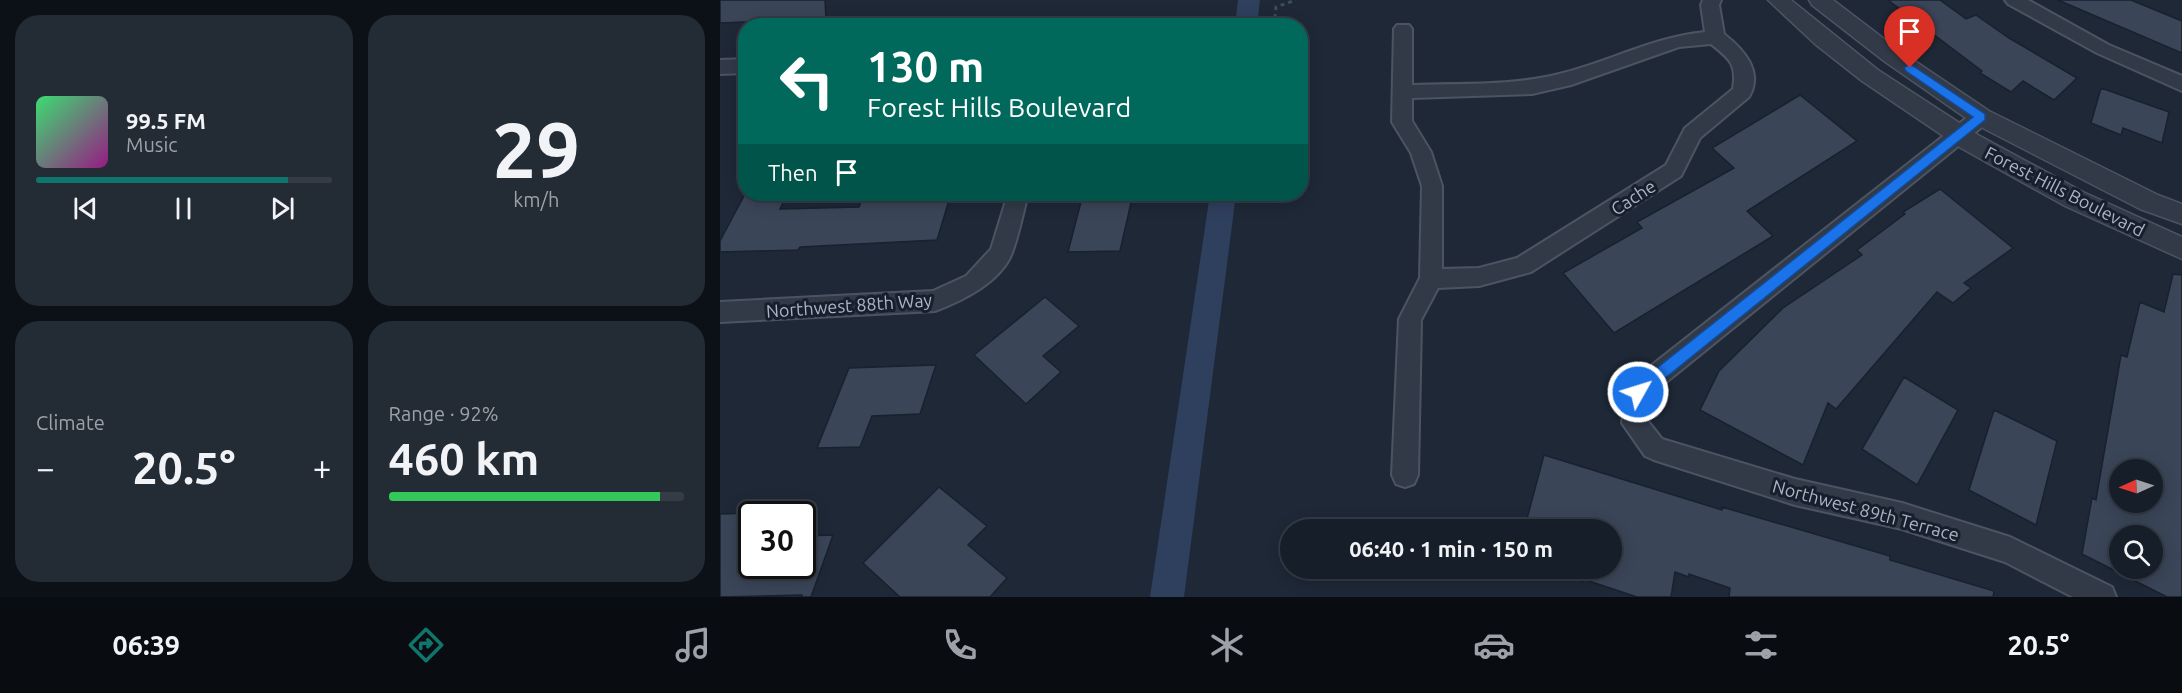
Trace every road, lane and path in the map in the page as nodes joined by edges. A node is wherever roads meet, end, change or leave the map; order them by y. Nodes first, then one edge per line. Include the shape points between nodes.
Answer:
1 (1296, 0) edge
2 (1712, 0) edge
3 (1778, 0) edge
4 (1819, 0) edge
5 (2014, 0) edge
6 (1275, 18) edge
7 (1403, 29) dead end
8 (1715, 37) junction
9 (738, 66) edge
10 (720, 67) edge
11 (2182, 84) edge
12 (1401, 92) junction
13 (1981, 117) junction
14 (1959, 135) junction
15 (1016, 201) edge
16 (2182, 214) edge
17 (2182, 248) edge
18 (1431, 279) junction
19 (720, 312) edge
20 (1405, 475) dead end
21 (2102, 597) edge

1 - 6 path via 1276,7
2 - 8 street
3 - 14 street, Forest Hills Boulevard via 1865,73
4 - 13 street, Forest Hills Boulevard
5 - 11 street via 2103,49
7 - 12 street
8 - 12 street via 1677,41 1564,80 1532,87
8 - 18 street, Cache via 1738,55 1746,73 1742,92 1692,133 1674,170 1524,266 1479,277
9 - 10 street
12 - 18 street via 1402,122 1421,152 1432,186
13 - 14 street
13 - 16 street, Forest Hills Boulevard via 2149,202
14 - 17 street, Forest Hills Boulevard via 2072,199
14 - 21 street, Northwest 89th Terrace via 1638,392 1634,423 1654,448 1795,492 1902,516 2010,550
15 - 19 street, Northwest 88th Way via 1000,253 974,283 935,301
18 - 20 street via 1410,319

